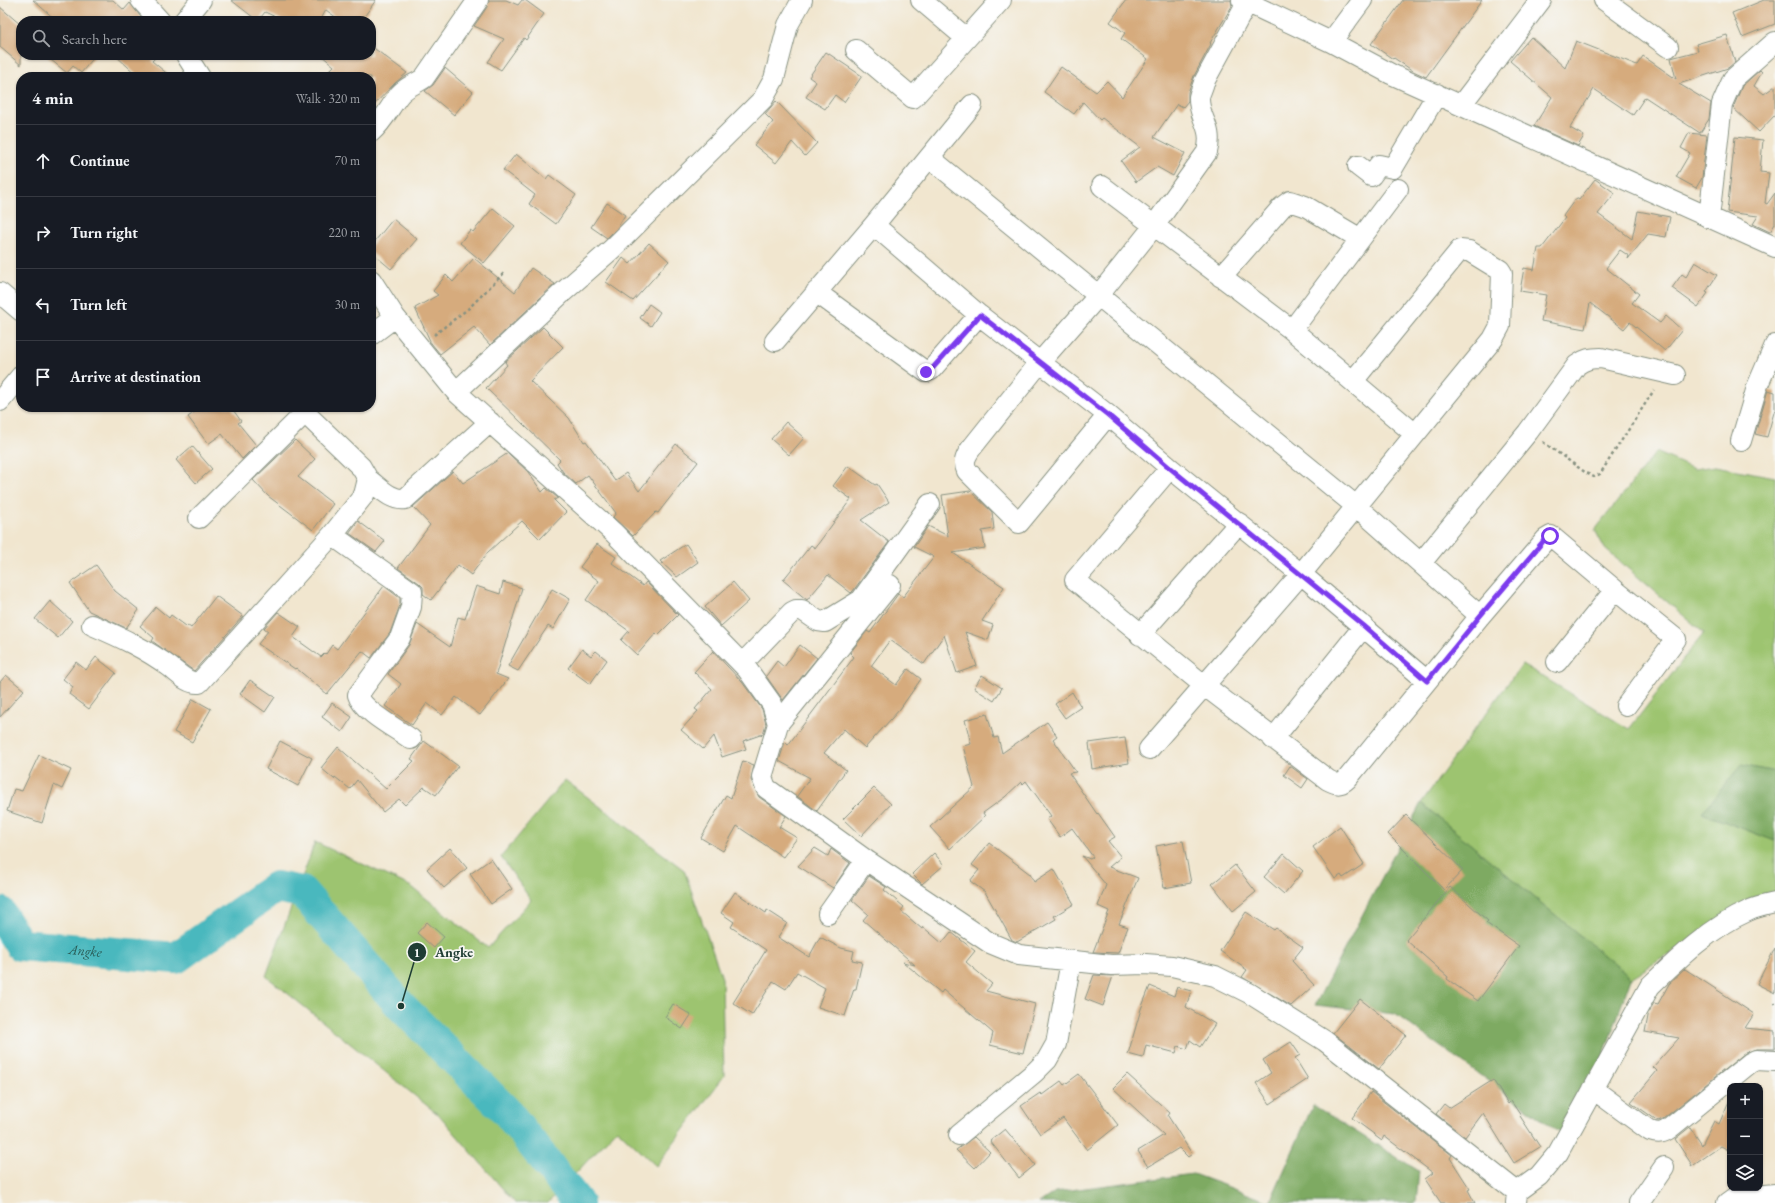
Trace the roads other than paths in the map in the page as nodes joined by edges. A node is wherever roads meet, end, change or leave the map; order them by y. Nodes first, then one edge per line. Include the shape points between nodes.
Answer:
1 (141, 0) edge
2 (201, 0) edge
3 (478, 0) edge
4 (802, 0) edge
5 (921, 0) edge
6 (1000, 0) edge
7 (1362, 0) edge
8 (1541, 0) edge
9 (1604, 0) edge
10 (1245, 1) edge
11 (155, 16) edge
12 (188, 16) edge
13 (966, 38) junction
14 (1331, 42) junction
15 (1775, 42) edge
16 (1668, 47) dead end
17 (856, 50) dead end
18 (189, 60) edge
19 (197, 72) edge
20 (1437, 94) junction
21 (972, 105) dead end
22 (1461, 105) junction
23 (376, 128) edge
24 (930, 158) junction
25 (1358, 166) dead end
26 (1102, 186) dead end
27 (1398, 189) dead end
28 (1710, 218) junction
29 (874, 225) junction
30 (1154, 226) junction
31 (1360, 238) junction
32 (1775, 247) edge
33 (1221, 277) junction
34 (376, 288) edge
35 (816, 292) junction
36 (0, 293) edge
37 (1099, 295) junction
38 (16, 307) edge
39 (980, 315) junction
40 (395, 317) junction
41 (1292, 330) junction
42 (376, 331) edge
43 (775, 341) dead end
44 (1775, 345) edge
45 (1041, 361) junction
46 (1670, 374) road end
47 (16, 380) edge
48 (1353, 381) junction
49 (3, 392) edge
50 (456, 392) junction
51 (302, 412) edge
52 (306, 412) edge
53 (1108, 415) junction
54 (490, 422) junction
55 (1415, 434) junction
56 (1741, 441) dead end
57 (1170, 468) junction
58 (368, 479) junction
59 (930, 504) dead end
60 (1356, 506) junction
61 (199, 518) dead end
62 (1239, 523) junction
63 (332, 535) junction
64 (1421, 563) junction
65 (1301, 574) junction
66 (890, 585) dead end
67 (1614, 590) junction
68 (1480, 616) junction
69 (92, 625) dead end
70 (1364, 626) junction
71 (1140, 635) junction
72 (1557, 662) dead end
73 (742, 664) junction
74 (1427, 681) junction
75 (1205, 686) junction
76 (1626, 706) dead end
77 (778, 724) junction
78 (411, 739) dead end
79 (1272, 739) junction
80 (1149, 749) dead end
81 (866, 860) junction
82 (1775, 903) edge
83 (828, 914) dead end
84 (1071, 961) junction
85 (1775, 1061) edge
86 (1593, 1090) junction
87 (959, 1135) dead end
88 (1664, 1167) dead end
89 (1775, 1194) edge
90 (1516, 1198) edge
91 (1732, 1201) edge
92 (1639, 1203) edge

1 - 11 street
2 - 12 street
3 - 23 street via 424,78 408,86 401,93
4 - 50 street via 788,25 774,79 763,99 612,249
5 - 13 street
6 - 13 street
7 - 14 street
8 - 22 street
9 - 16 street
10 - 14 street
10 - 30 street via 1199,96 1209,132 1207,152
13 - 17 street via 912,98
14 - 20 street via 1391,74
15 - 28 street via 1733,79 1722,104
18 - 19 street
20 - 22 street
20 - 25 street via 1393,168 1379,165 1371,176
21 - 24 street
22 - 28 street
24 - 29 street
24 - 37 street
26 - 30 street
27 - 31 street
28 - 32 street
29 - 35 street
29 - 39 street
30 - 33 street
30 - 37 street
31 - 33 street via 1305,206 1290,201
31 - 41 street
33 - 41 street
34 - 40 street
35 - 39 street via 926,372 931,370
35 - 43 street
36 - 38 street
37 - 45 street
37 - 60 street
39 - 45 street
40 - 42 street
40 - 50 street
41 - 48 street
44 - 56 street via 1757,387
45 - 53 street
45 - 53 street via 965,459 964,465 1019,524
46 - 64 street via 1601,358 1583,360
47 - 49 street
48 - 55 street
48 - 55 street via 1460,250 1469,251 1500,270 1500,317 1497,333
50 - 54 street
51 - 61 street
52 - 58 street via 361,467
53 - 57 street
54 - 58 street via 405,499 394,498
54 - 73 street via 614,534
55 - 60 street
57 - 62 street
57 - 71 street via 1075,580
58 - 63 street via 364,495
59 - 73 street via 861,600 825,622 818,621 802,610 792,612
60 - 64 street
60 - 65 street
62 - 65 street
62 - 71 street
63 - 69 street via 199,683 188,681 130,641
63 - 78 street via 412,592 411,607 400,638 358,695 359,701 366,708
64 - 68 street
65 - 70 street
65 - 75 street
66 - 77 street
67 - 68 street via 1550,536
67 - 72 street
67 - 76 street via 1676,639
68 - 74 street
70 - 74 street
70 - 79 street
71 - 75 street
73 - 77 street via 772,704
74 - 79 street via 1343,783 1336,784 1328,780
75 - 79 street
75 - 80 street
77 - 81 street via 762,777 766,788
81 - 83 street
81 - 84 street via 990,943 1019,955
82 - 86 street via 1749,910 1712,932 1650,986
84 - 87 street via 1056,1044 1047,1060
84 - 90 street via 1110,965 1172,966 1215,976 1249,993 1325,1041
85 - 86 street via 1750,1062 1664,1132 1658,1134 1650,1131
86 - 90 street via 1558,1153
88 - 92 street
89 - 91 street

